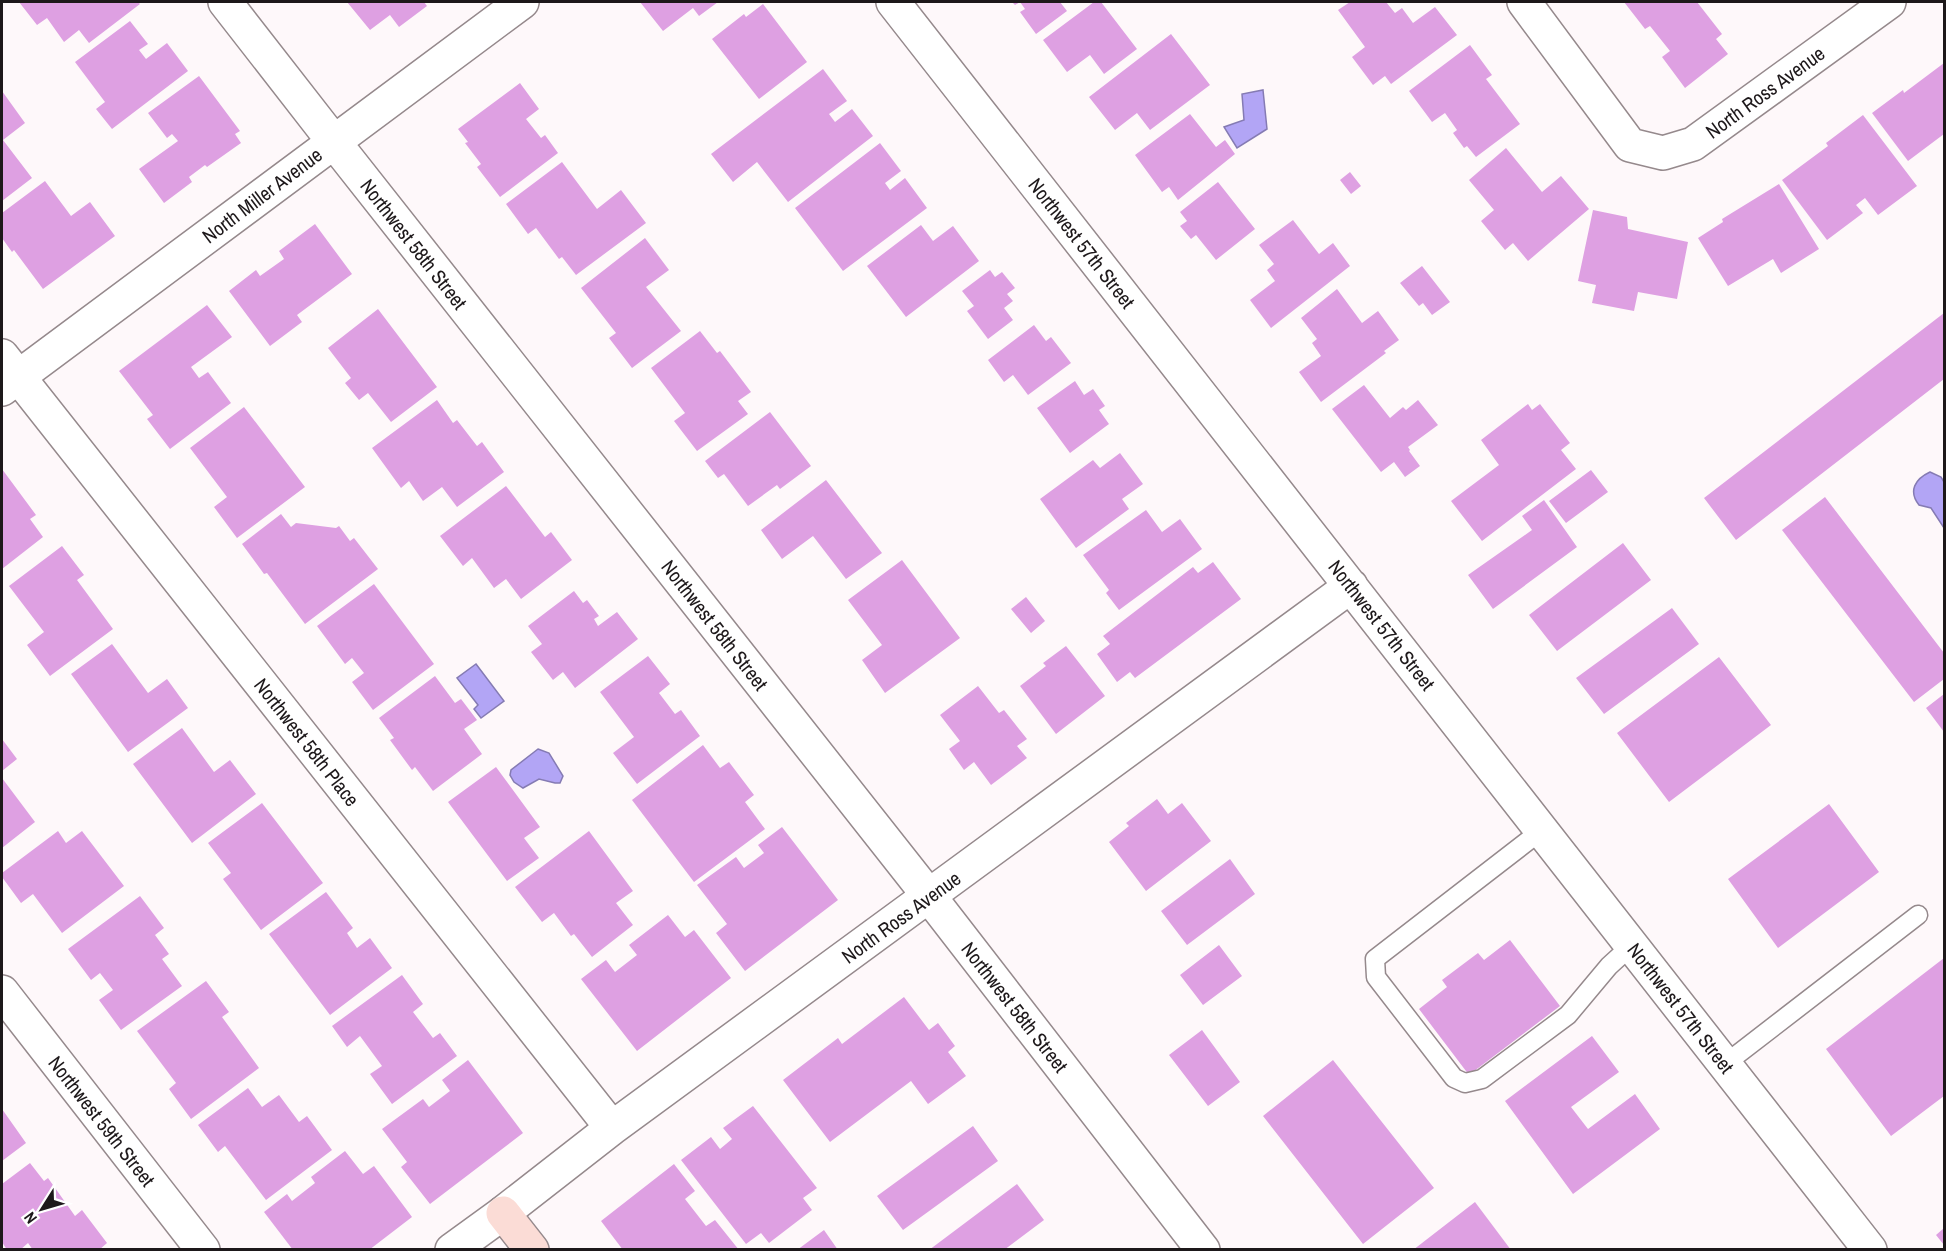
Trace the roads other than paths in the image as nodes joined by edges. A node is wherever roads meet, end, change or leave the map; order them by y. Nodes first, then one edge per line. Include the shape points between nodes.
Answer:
1 (225, 2) edge
2 (522, 2) edge
3 (892, 2) edge
4 (1524, 2) edge
5 (1889, 2) edge
6 (334, 142) junction
7 (7, 374) edge
8 (1351, 586) junction
9 (1542, 830) junction
10 (929, 896) junction
11 (1918, 915) dead end
12 (1632, 945) junction
13 (2, 992) edge
14 (1725, 1064) junction
15 (612, 1128) junction
16 (503, 1213) junction
17 (203, 1250) edge
18 (452, 1250) edge
19 (532, 1250) edge
20 (1203, 1250) edge
21 (1870, 1250) edge

1 - 6 street, Northwest 58th Street
2 - 6 street, North Miller Avenue
3 - 8 street, Northwest 57th Street
4 - 5 street, North Ross Avenue via 1630,145 1663,153 1693,144
6 - 7 street, North Miller Avenue
6 - 10 street, Northwest 58th Street
7 - 15 street, Northwest 58th Place
8 - 9 street, Northwest 57th Street
8 - 10 street, North Ross Avenue
9 - 12 street, Northwest 57th Street
9 - 12 lane via 1375,959 1376,976 1454,1078 1465,1083 1482,1079 1568,1015
10 - 15 street, North Ross Avenue
10 - 20 street, Northwest 58th Street
11 - 14 lane
12 - 14 street, Northwest 57th Street
13 - 17 street, Northwest 59th Street
14 - 21 street, Northwest 57th Street
15 - 16 street, North Ross Avenue
16 - 18 street, North Ross Avenue
16 - 19 street

